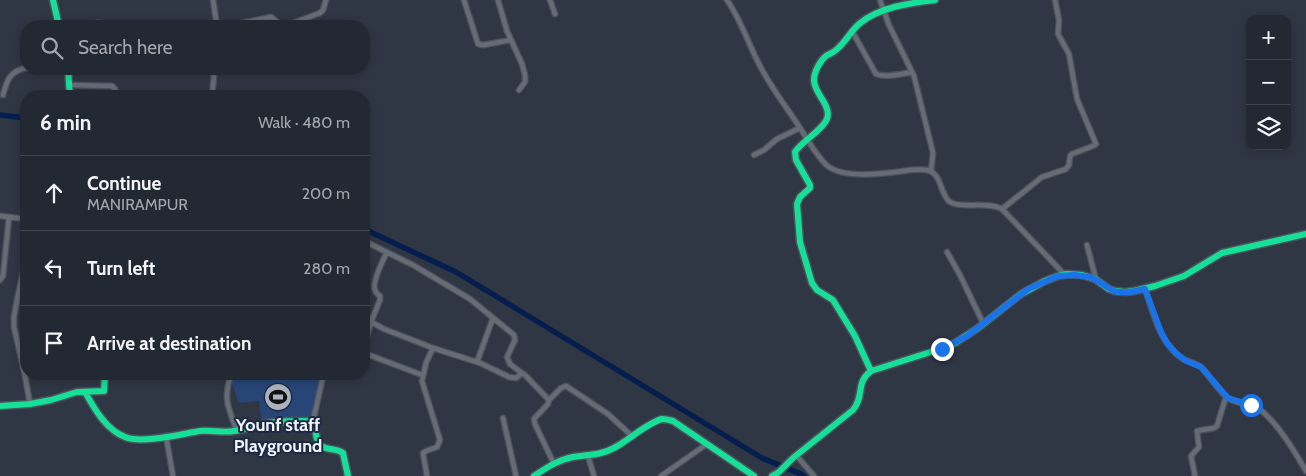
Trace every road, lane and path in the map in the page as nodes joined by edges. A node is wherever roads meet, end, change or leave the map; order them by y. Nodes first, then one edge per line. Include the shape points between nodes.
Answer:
1 (53, 0) edge
2 (213, 0) edge
3 (326, 0) edge
4 (464, 0) edge
5 (498, 0) edge
6 (550, 0) edge
7 (727, 0) edge
8 (880, 0) edge
9 (935, 0) edge
10 (1056, 0) edge
11 (884, 12) junction
12 (555, 14) dead end
13 (58, 20) edge
14 (216, 20) edge
15 (257, 20) edge
16 (275, 20) edge
17 (301, 20) edge
18 (852, 31) junction
19 (510, 40) junction
20 (20, 70) edge
21 (912, 72) junction
22 (69, 75) edge
23 (214, 75) edge
24 (70, 85) junction
25 (70, 90) edge
26 (115, 90) edge
27 (213, 90) edge
28 (520, 90) dead end
29 (4, 94) dead end
30 (800, 128) junction
31 (807, 138) junction
32 (754, 155) dead end
33 (931, 171) junction
34 (1002, 209) junction
35 (0, 216) edge
36 (9, 217) junction
37 (20, 218) edge
38 (1306, 234) edge
39 (370, 243) edge
40 (1087, 245) dead end
41 (387, 252) junction
42 (947, 252) dead end
43 (1065, 275) junction
44 (0, 280) edge
45 (1096, 280) junction
46 (20, 286) edge
47 (1145, 289) junction
48 (493, 318) junction
49 (371, 322) junction
50 (983, 323) junction
51 (370, 326) edge
52 (433, 348) junction
53 (20, 354) edge
54 (370, 355) edge
55 (477, 362) junction
56 (870, 371) junction
57 (522, 373) junction
58 (422, 375) junction
59 (26, 380) edge
60 (105, 380) edge
61 (230, 380) edge
62 (321, 380) edge
63 (85, 392) junction
64 (1226, 397) junction
65 (549, 400) junction
66 (30, 404) junction
67 (0, 406) edge
68 (503, 418) dead end
69 (312, 421) junction
70 (237, 431) junction
71 (166, 436) junction
72 (633, 437) junction
73 (706, 444) junction
74 (588, 456) junction
75 (795, 456) junction
76 (554, 464) junction
77 (781, 472) edge
78 (1306, 472) edge
79 (537, 475) edge
80 (750, 475) edge
81 (172, 476) edge
82 (348, 476) edge
83 (427, 476) edge
84 (516, 476) edge
85 (594, 476) edge
86 (661, 476) edge
87 (772, 476) edge
88 (814, 476) edge
89 (1195, 476) edge

1 - 13 street
2 - 14 street
3 - 17 street via 320,13
4 - 19 street via 478,44
5 - 19 street
6 - 12 street
7 - 30 street via 769,84
8 - 11 street
9 - 11 street via 906,4
10 - 34 street via 1058,34 1068,53 1077,99 1096,144 1072,154 1066,169 1042,177
11 - 18 street via 866,18
11 - 21 street
15 - 16 street via 271,17
18 - 21 street via 878,75
18 - 31 street via 823,60 815,76 827,118
19 - 28 street via 525,75
20 - 29 street via 7,81
21 - 33 street via 933,153
22 - 24 street
23 - 27 street
24 - 25 street
24 - 26 street via 112,86
30 - 31 street
30 - 32 street via 776,139
31 - 33 street via 825,163 840,172
31 - 56 street via 795,152 810,185 798,200 800,242 812,282 817,290 833,300 855,336
33 - 34 street via 952,203
34 - 43 street
35 - 36 street
36 - 37 street
36 - 44 street
38 - 47 street via 1222,252 1191,274
39 - 41 street
40 - 45 street
41 - 48 street via 470,299
41 - 49 street via 375,280 375,290 381,298
42 - 50 street
43 - 45 street
43 - 50 street via 1028,289
45 - 47 street via 1117,292
46 - 53 street via 14,327
47 - 64 street via 1167,343 1182,358 1201,367
48 - 55 street
48 - 57 street via 514,335 507,357 510,364
49 - 51 street
49 - 52 street
50 - 56 street via 948,346
52 - 55 street
52 - 58 street
54 - 58 street
55 - 57 street via 509,377 516,378
56 - 75 street via 862,379 855,408
57 - 65 street
58 - 83 street via 440,440 438,447 424,453
59 - 66 street
60 - 63 street via 104,391
61 - 70 street via 226,396
62 - 69 street
63 - 66 street
63 - 71 street via 121,436 130,439
64 - 78 street via 1254,406 1266,415
64 - 89 street via 1217,426 1196,432 1199,447 1191,457
65 - 72 street via 566,386 608,414
65 - 76 street via 534,419
66 - 67 street
68 - 84 street
69 - 70 street via 269,422
69 - 82 street via 321,447 337,448 343,453
70 - 71 street
71 - 81 street
72 - 73 street via 664,418
72 - 74 street via 608,451
73 - 80 street
73 - 86 street
74 - 76 street via 575,456
74 - 85 street
75 - 77 street
75 - 88 street
76 - 79 street
77 - 87 street

